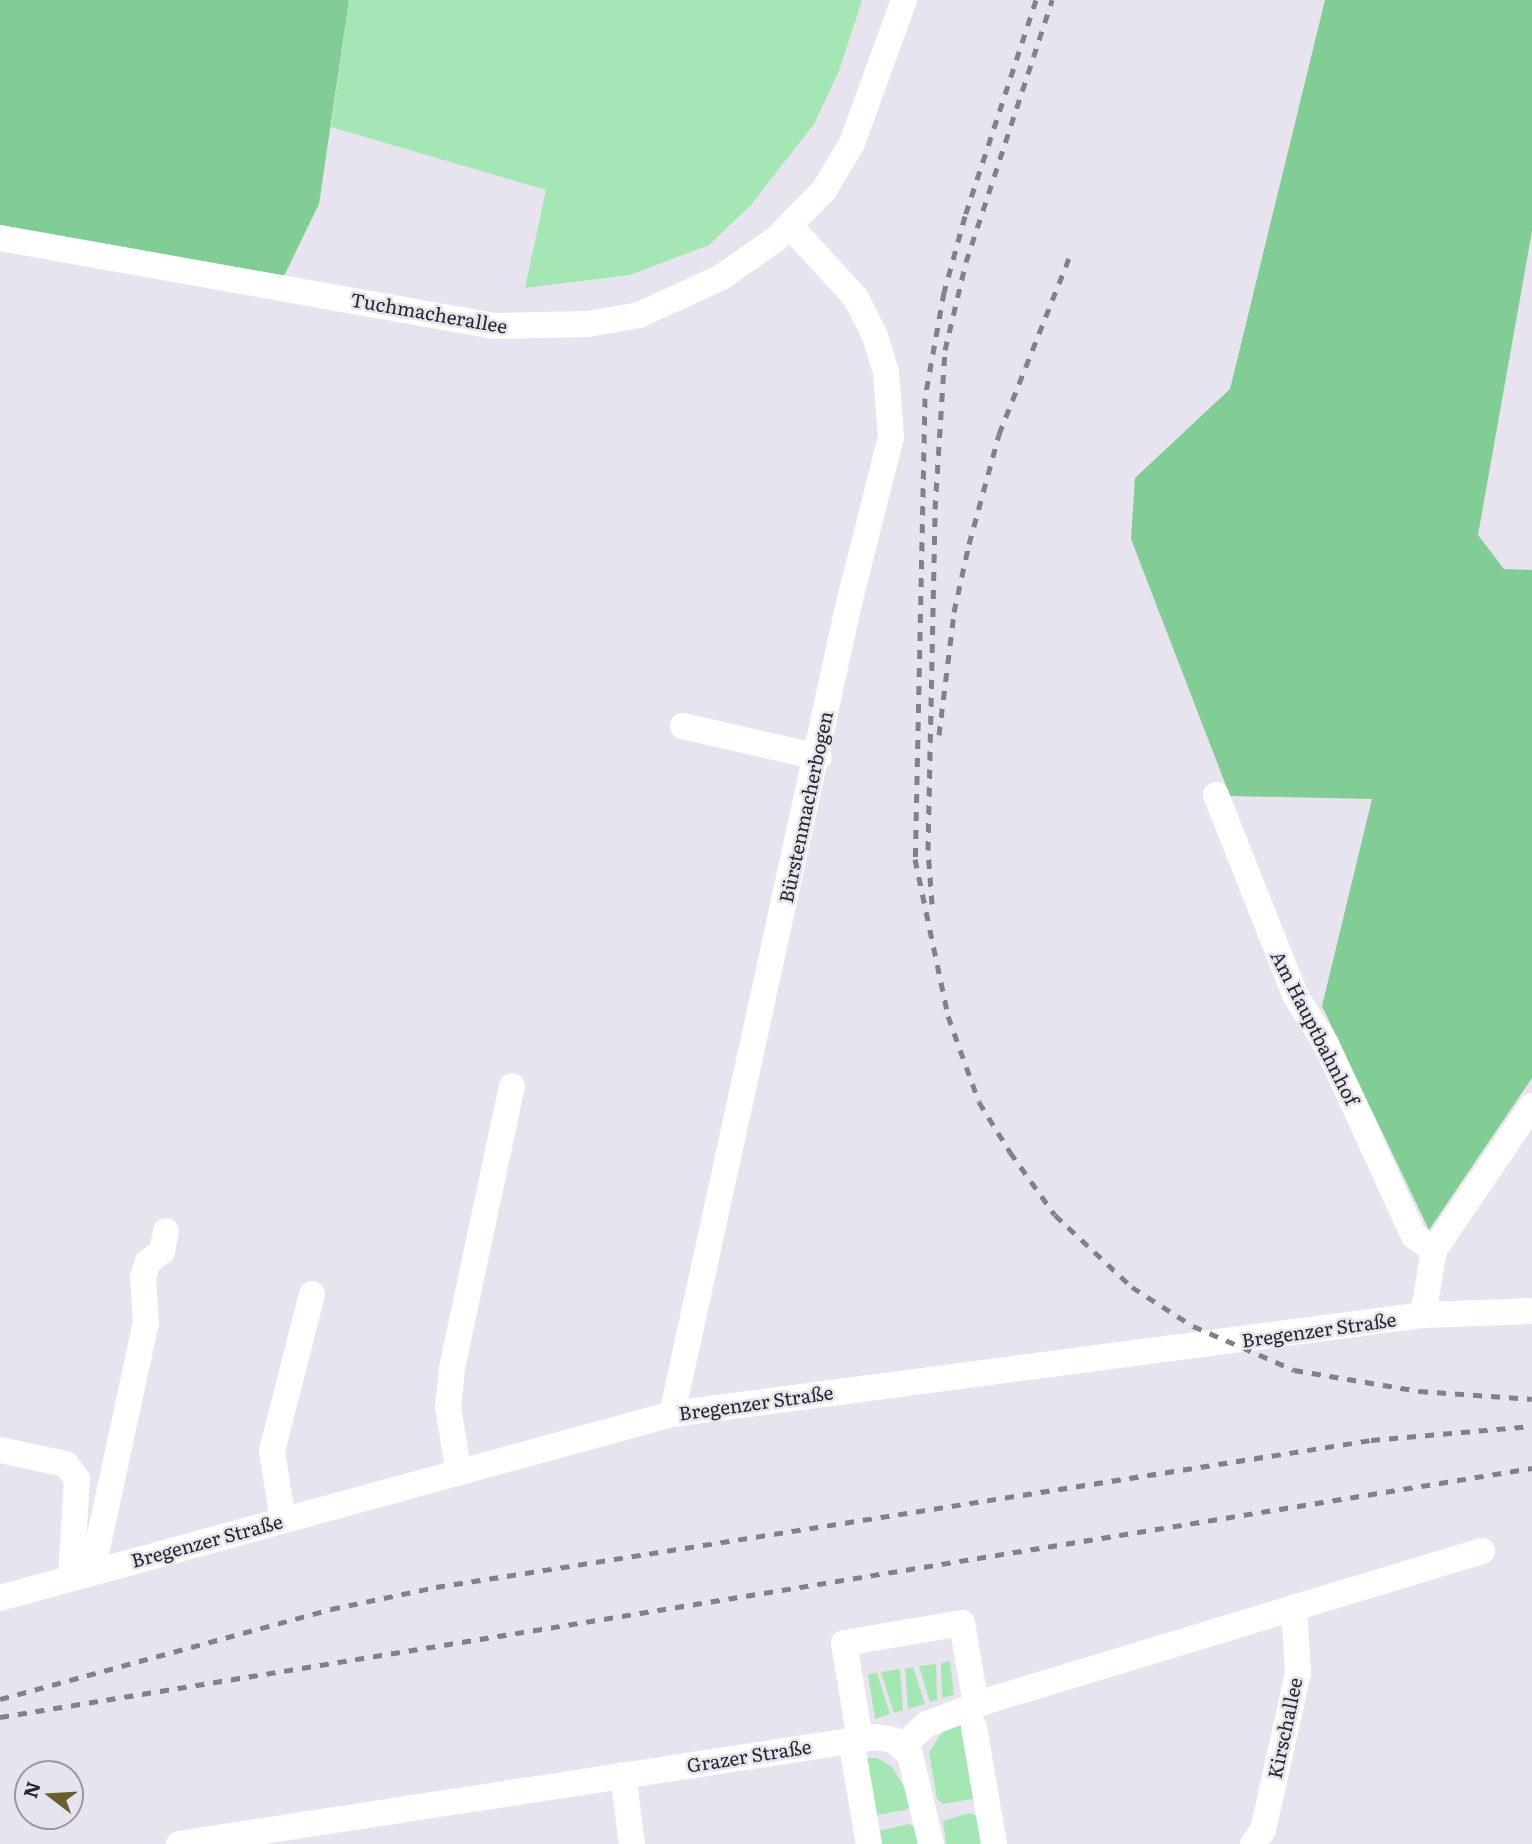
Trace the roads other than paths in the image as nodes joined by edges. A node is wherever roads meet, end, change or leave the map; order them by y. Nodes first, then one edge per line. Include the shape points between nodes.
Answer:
1 (904, 0) edge
2 (790, 226) junction
3 (0, 239) edge
4 (683, 726) dead end
5 (818, 757) junction
6 (1216, 795) dead end
7 (512, 1086) dead end
8 (1532, 1106) edge
9 (166, 1231) dead end
10 (1434, 1250) junction
11 (312, 1294) dead end
12 (1532, 1311) edge
13 (1423, 1315) junction
14 (672, 1415) junction
15 (0, 1450) edge
16 (459, 1472) junction
17 (283, 1520) junction
18 (1482, 1551) dead end
19 (82, 1575) junction
20 (0, 1598) edge
21 (1294, 1607) junction
22 (975, 1716) junction
23 (855, 1746) junction
24 (902, 1746) junction
25 (623, 1775) junction
26 (181, 1844) edge
27 (632, 1844) edge
28 (869, 1844) edge
29 (932, 1844) edge
30 (995, 1844) edge
31 (1253, 1844) edge

1 - 2 street, Tuchmacherallee via 852,143 824,190
2 - 3 street, Tuchmacherallee via 720,278 639,315 536,328 494,326
2 - 5 street, Bürstenmacherbogen via 856,298 875,336 886,372 891,437
4 - 5 street
5 - 14 street, Bürstenmacherbogen
6 - 10 street, Am Hauptbahnhof via 1295,995 1326,1044 1414,1236
7 - 16 street via 452,1368 448,1408
8 - 10 street
9 - 19 street via 162,1251 148,1262 143,1277 146,1323
10 - 13 street
11 - 17 street via 272,1451
12 - 13 street, Bregenzer Straße
13 - 14 street, Bregenzer Straße
14 - 16 street, Bregenzer Straße
15 - 19 street via 66,1464 77,1479
16 - 17 street, Bregenzer Straße
17 - 19 street, Bregenzer Straße
18 - 21 street
19 - 20 street, Bregenzer Straße
21 - 22 street
21 - 31 street, Kirschallee via 1298,1673 1263,1830
22 - 23 street via 962,1623 844,1643
22 - 24 street via 927,1724
22 - 30 street
23 - 24 street, Grazer Straße via 886,1737
23 - 25 street, Grazer Straße
23 - 28 street
24 - 29 street via 916,1770
25 - 26 street, Grazer Straße
25 - 27 street

